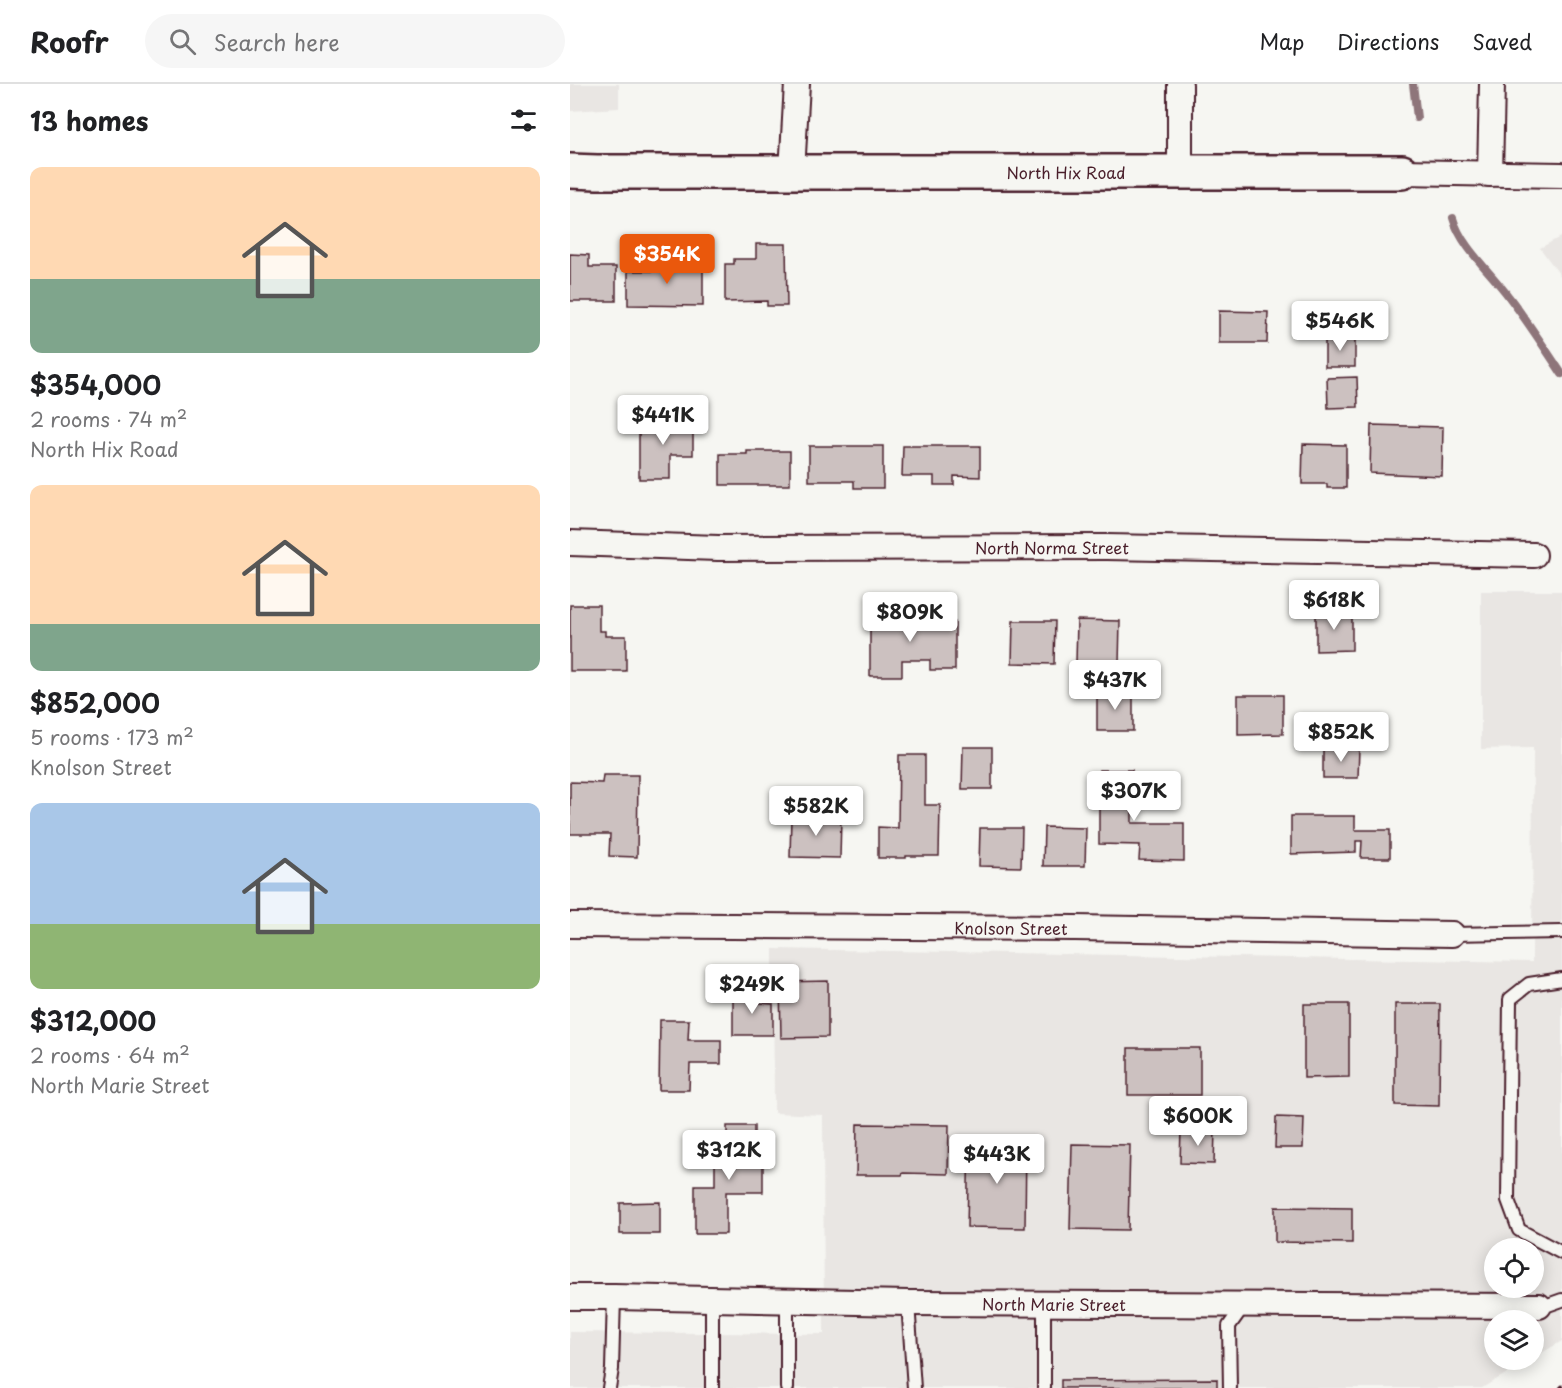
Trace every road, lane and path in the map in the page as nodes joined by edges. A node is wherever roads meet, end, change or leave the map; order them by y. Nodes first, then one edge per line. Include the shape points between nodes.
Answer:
1 (798, 84) edge
2 (1180, 84) edge
3 (1492, 84) edge
4 (570, 171) edge
5 (792, 172) junction
6 (1402, 172) joint
7 (1180, 173) junction
8 (1490, 174) junction
9 (1562, 175) edge
10 (570, 543) edge
11 (1534, 555) dead end
12 (570, 925) edge
13 (1562, 932) edge
14 (1452, 934) joint
15 (1562, 979) edge
16 (1562, 1253) edge
17 (570, 1297) edge
18 (614, 1297) junction
19 (712, 1299) junction
20 (787, 1300) junction
21 (1562, 1300) edge
22 (908, 1303) junction
23 (1044, 1303) junction
24 (1244, 1305) junction
25 (1539, 1306) joint
26 (609, 1388) edge
27 (712, 1388) edge
28 (787, 1388) edge
29 (914, 1388) edge
30 (1044, 1388) edge
31 (1230, 1388) edge

1 - 5 street
2 - 7 street
3 - 8 street
4 - 5 street, North Hix Road
5 - 7 street, North Hix Road
6 - 7 street, North Hix Road
6 - 8 street, North Hix Road
8 - 9 street, North Hix Road
10 - 11 street, North Norma Street via 718,548 1107,547
12 - 14 street, Knolson Street
13 - 14 lane
15 - 16 lane via 1529,984 1510,999 1508,1200 1519,1230
17 - 18 street, North Marie Street
18 - 19 street, North Marie Street
18 - 26 lane
19 - 20 street, North Marie Street
19 - 27 lane
20 - 22 street, North Marie Street
20 - 28 lane
21 - 25 lane
22 - 23 street, North Marie Street
22 - 29 lane
23 - 24 street, North Marie Street
23 - 30 lane
24 - 25 street, North Marie Street
24 - 31 lane via 1229,1326

